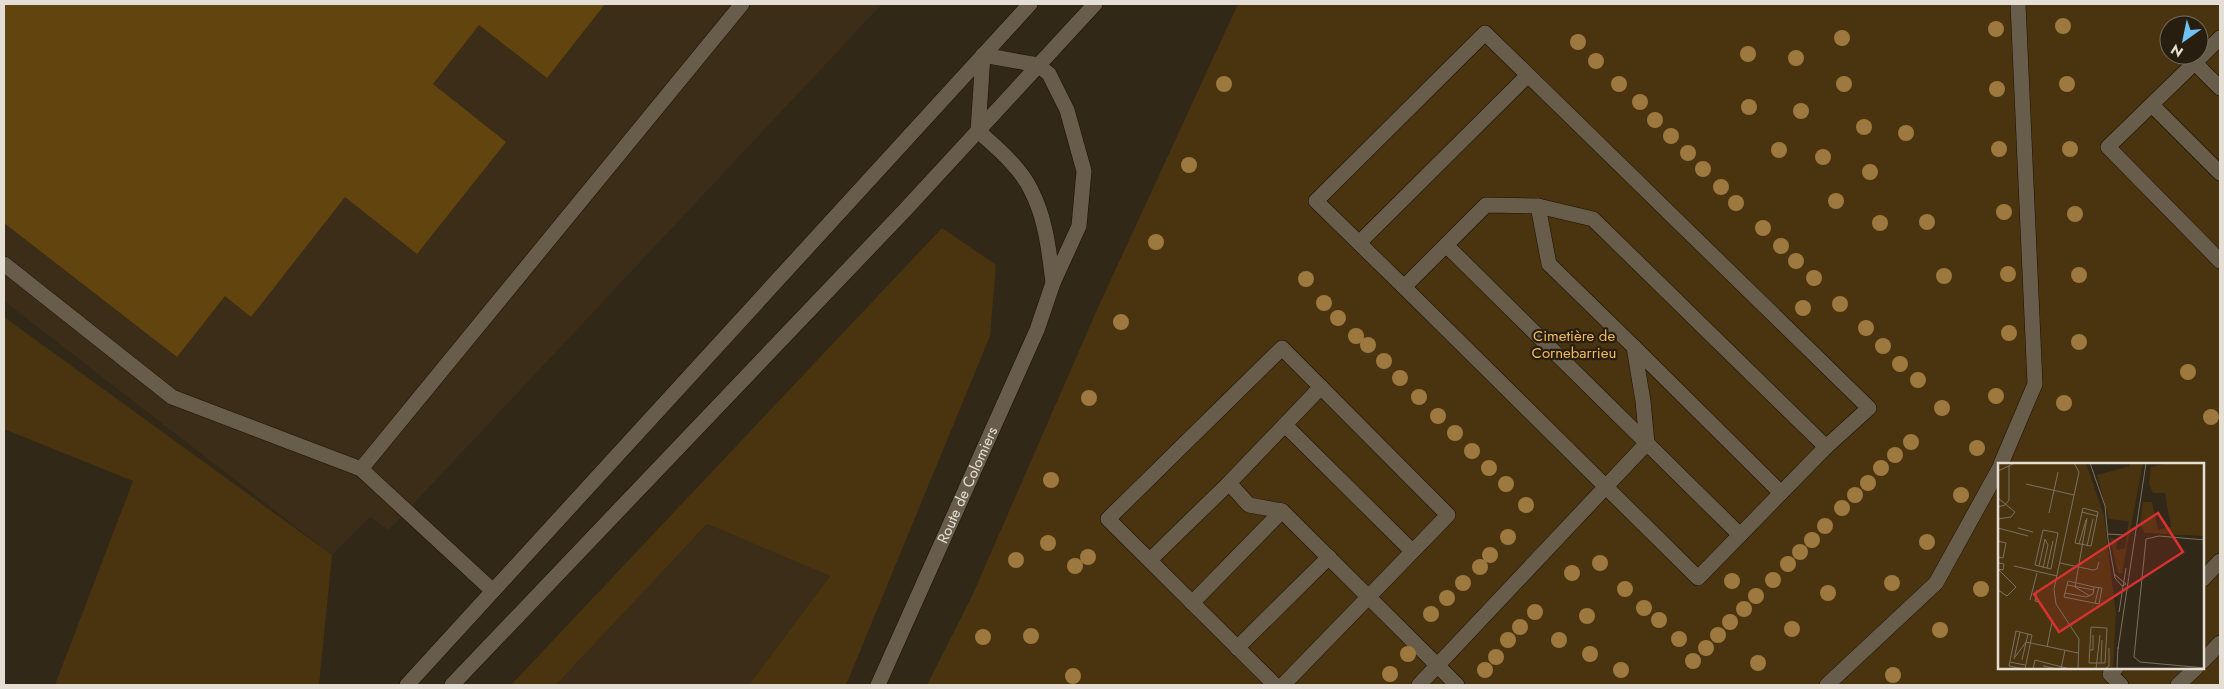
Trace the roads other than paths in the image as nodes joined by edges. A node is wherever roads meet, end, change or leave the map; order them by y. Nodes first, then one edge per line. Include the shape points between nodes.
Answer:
1 (742, 4) edge
2 (1030, 4) edge
3 (1095, 4) edge
4 (2018, 4) edge
5 (2220, 38) edge
6 (2209, 49) edge
7 (983, 55) junction
8 (1038, 65) junction
9 (2193, 65) edge
10 (2197, 65) edge
11 (1528, 75) junction
12 (2220, 88) edge
13 (2152, 104) junction
14 (978, 130) junction
15 (2220, 173) edge
16 (1538, 206) junction
17 (1359, 243) junction
18 (1446, 245) junction
19 (2220, 261) edge
20 (4, 264) edge
21 (1053, 283) junction
22 (1404, 287) junction
23 (1634, 347) junction
24 (1321, 387) junction
25 (1285, 425) junction
26 (1647, 443) junction
27 (1826, 447) junction
28 (2001, 463) edge
29 (361, 469) junction
30 (1998, 472) edge
31 (1229, 483) junction
32 (1606, 487) junction
33 (1781, 494) junction
34 (1282, 511) junction
35 (1740, 535) junction
36 (1412, 551) junction
37 (1329, 556) junction
38 (1150, 560) junction
39 (2220, 561) edge
40 (2204, 578) edge
41 (493, 591) junction
42 (1368, 596) junction
43 (1192, 603) junction
44 (2220, 643) edge
45 (1237, 648) junction
46 (2204, 659) edge
47 (1438, 666) junction
48 (2115, 669) edge
49 (2195, 669) edge
50 (407, 685) edge
51 (452, 685) edge
52 (878, 685) edge
53 (1275, 685) edge
54 (1283, 685) edge
55 (1419, 685) edge
56 (1457, 685) edge
57 (1827, 685) edge
58 (2121, 685) edge
59 (2178, 685) edge

1 - 29 main road
2 - 7 main road
3 - 8 main road
4 - 28 main road via 2035,384
5 - 6 main road
7 - 8 main road
7 - 14 main road
7 - 41 main road
8 - 14 main road
8 - 21 main road, Route de Colomiers via 1049,74 1067,110 1084,171 1079,226
9 - 13 main road
10 - 12 main road
11 - 17 main road
11 - 17 main road via 1485,33 1316,202
11 - 27 main road via 1869,408
13 - 15 main road
13 - 19 main road via 2108,148
14 - 21 main road, Route de Colomiers via 1004,154 1031,189 1045,229
14 - 51 main road
16 - 18 main road via 1486,205
16 - 23 main road via 1549,264
16 - 27 main road via 1593,219
17 - 22 main road
18 - 22 main road
18 - 26 main road
20 - 29 main road via 172,397
21 - 52 main road, Route de Colomiers via 1037,330
22 - 32 main road
23 - 26 main road
23 - 33 main road
24 - 25 main road
24 - 36 main road via 1448,515
24 - 38 main road via 1282,348 1108,519
25 - 31 main road
25 - 36 main road
26 - 32 main road
26 - 35 main road
27 - 33 main road
29 - 41 main road
30 - 57 main road via 1936,583
31 - 34 main road via 1249,505
31 - 38 main road
32 - 35 main road via 1698,578
32 - 47 main road
33 - 35 main road
34 - 37 main road
34 - 43 main road
36 - 42 main road
37 - 42 main road
37 - 45 main road
38 - 43 main road
39 - 40 main road
41 - 50 main road
42 - 47 main road
42 - 54 main road
43 - 45 main road
44 - 46 main road
45 - 53 main road
47 - 55 main road
47 - 56 main road
48 - 58 main road via 2110,674
49 - 59 main road

